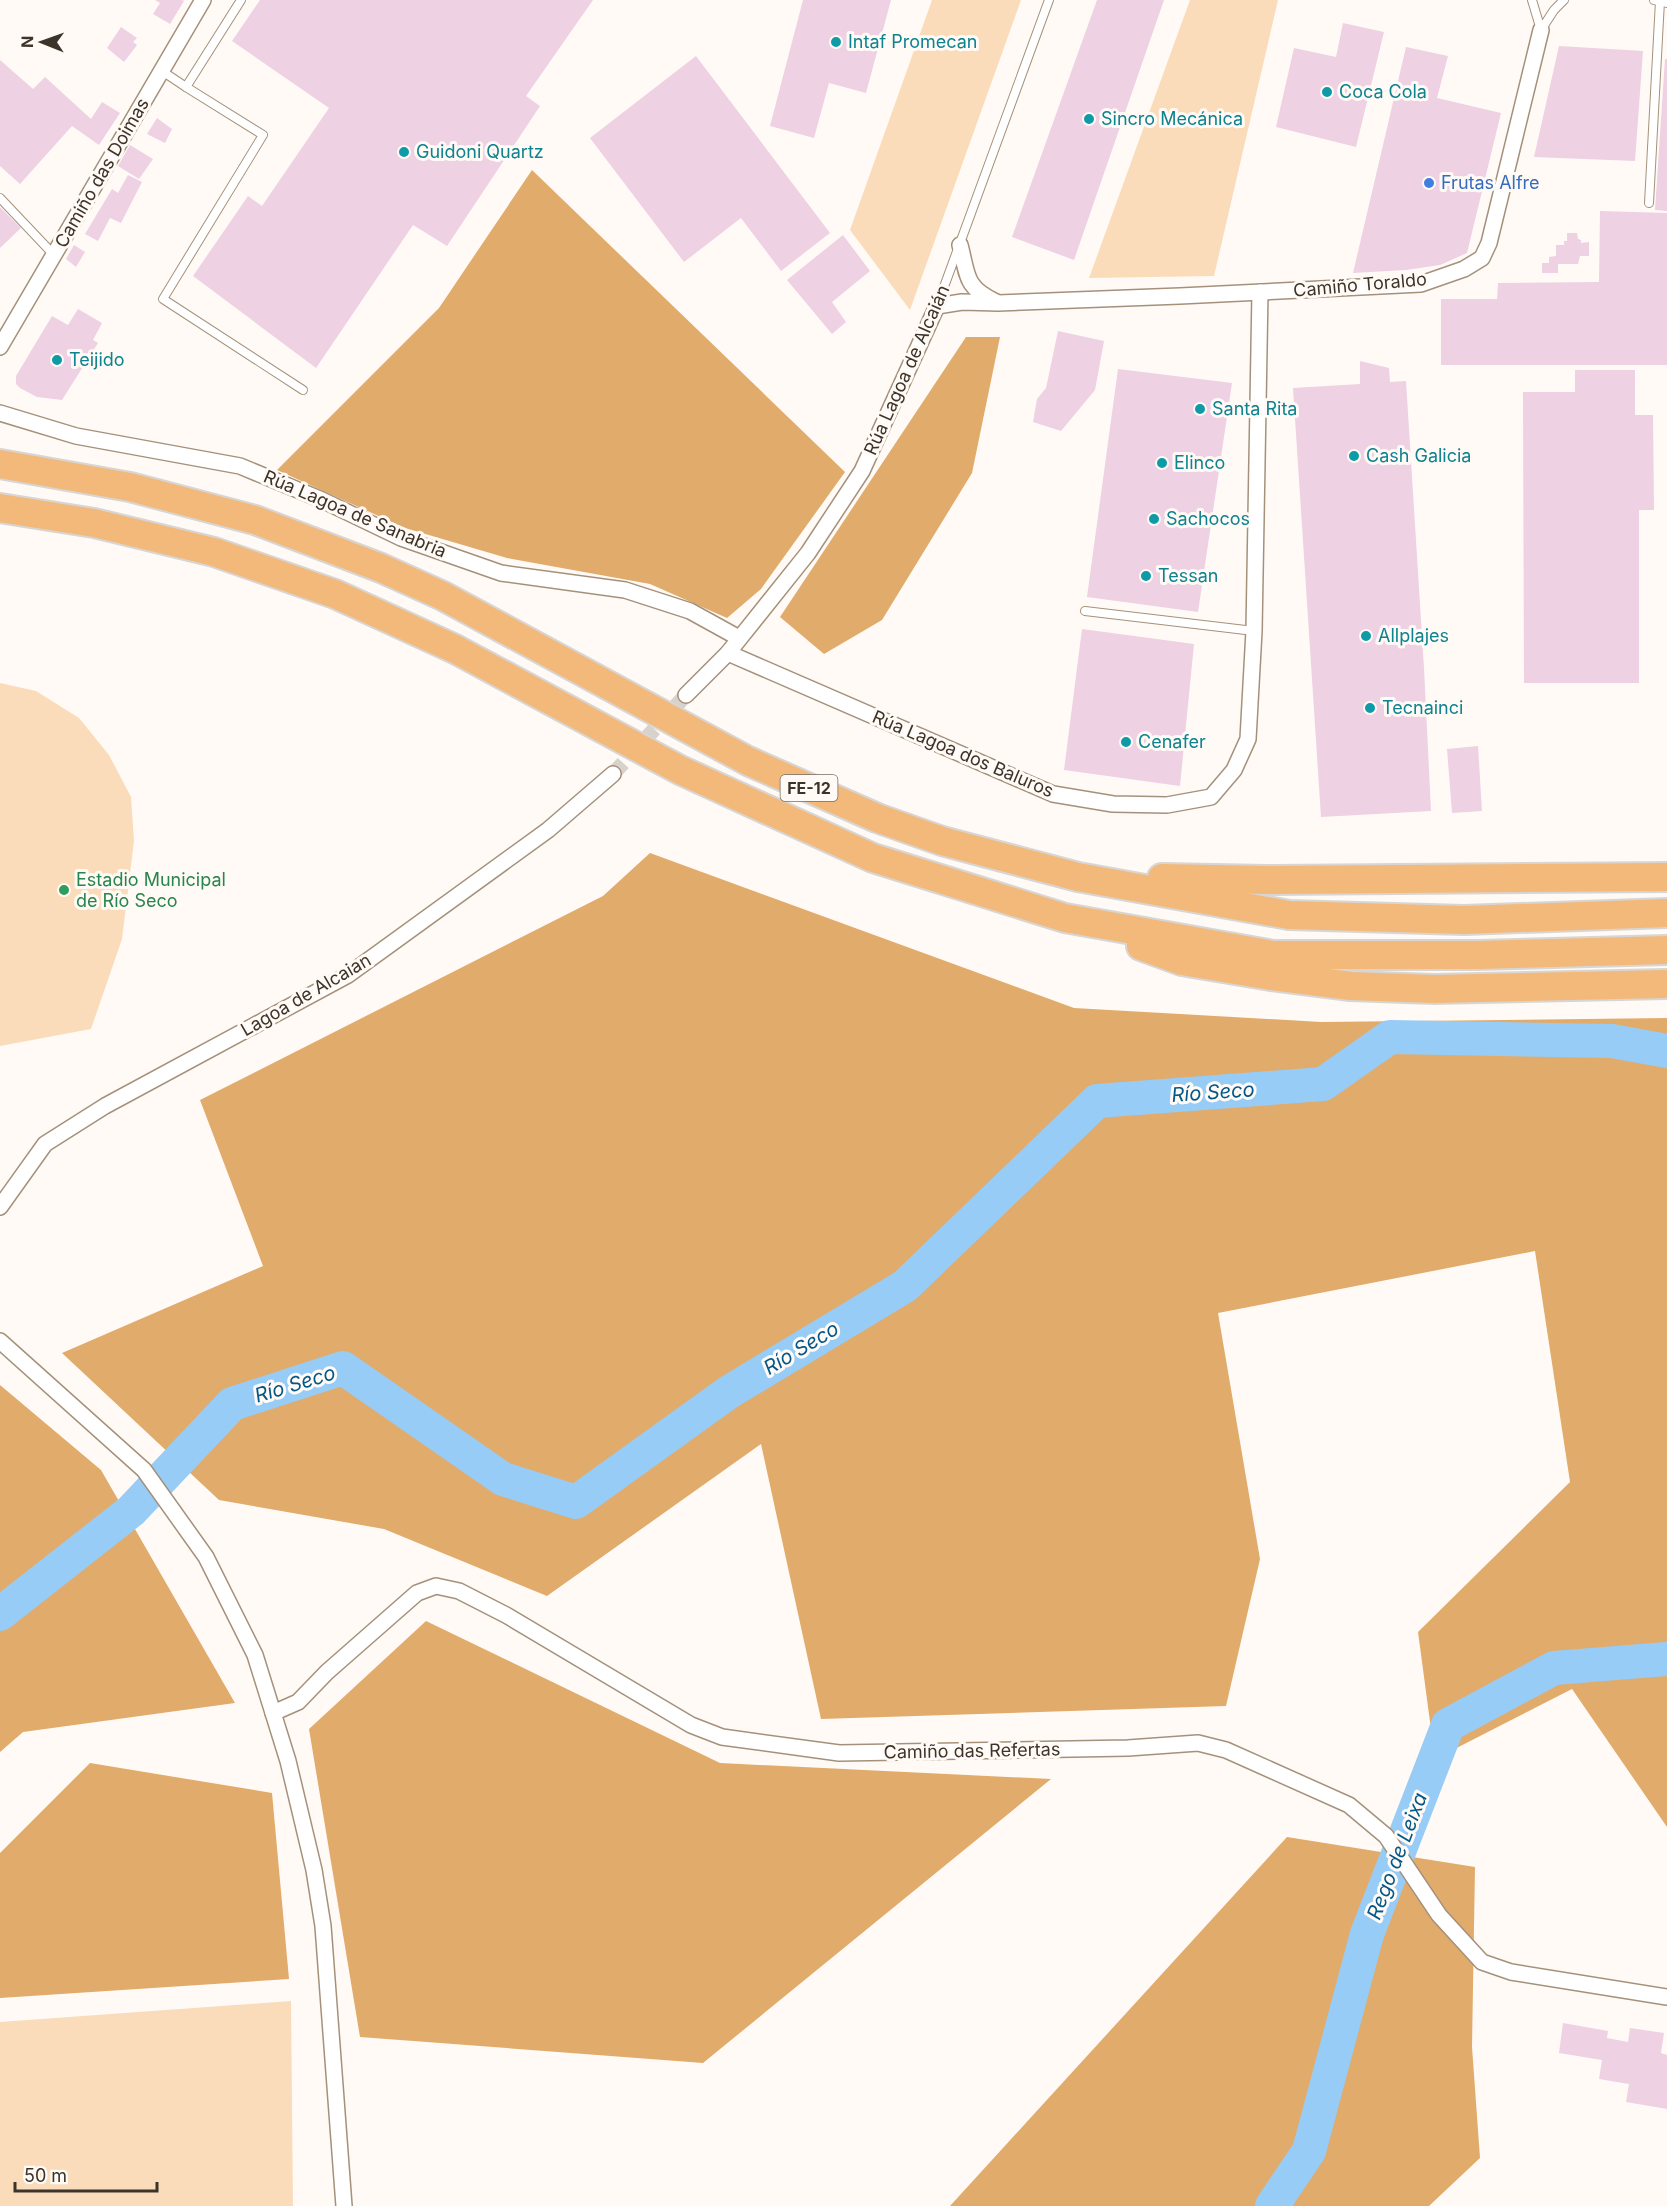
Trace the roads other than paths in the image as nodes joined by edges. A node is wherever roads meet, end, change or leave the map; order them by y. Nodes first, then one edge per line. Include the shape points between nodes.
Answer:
1 (203, 0) edge
2 (242, 0) edge
3 (1049, 0) edge
4 (1532, 0) edge
5 (1564, 0) edge
6 (1661, 1) edge
7 (1541, 30) junction
8 (162, 71) junction
9 (186, 87) junction
10 (0, 198) edge
11 (1649, 203) dead end
12 (960, 245) junction
13 (54, 255) junction
14 (1260, 292) junction
15 (998, 303) junction
16 (937, 306) junction
17 (0, 347) edge
18 (303, 390) dead end
19 (0, 413) edge
20 (0, 464) edge
21 (0, 508) edge
22 (1085, 611) dead end
23 (1254, 631) junction
24 (739, 638) junction
25 (728, 653) junction
26 (686, 695) tunnel mouth
27 (613, 774) tunnel mouth
28 (1667, 877) edge
29 (1078, 878) junction
30 (1667, 914) edge
31 (1065, 918) junction
32 (1667, 950) edge
33 (1667, 984) edge
34 (0, 1207) edge
35 (0, 1341) edge
36 (273, 1713) junction
37 (1667, 1997) edge
38 (344, 2206) edge

1 - 8 street, Camiño das Doimas
2 - 9 lane
3 - 12 lane, Rúa Lagoa de Alcaián
4 - 7 lane
5 - 7 lane, Camiño Toraldo
6 - 11 lane
7 - 14 street, Camiño Toraldo via 1489,243 1482,258 1464,269 1421,284
8 - 9 lane
8 - 13 street, Camiño das Doimas
9 - 18 lane via 263,135 163,299
10 - 13 lane
12 - 15 street via 970,285
12 - 16 lane, Rúa Lagoa de Alcaián
13 - 17 street, Camiño das Doimas
14 - 15 street, Camiño Toraldo
14 - 23 street, Rúa Lagoa dos Baluros
15 - 16 street, Camiño Toraldo
16 - 24 street, Rúa Lagoa de Alcaián via 862,471 808,553
19 - 24 street, Rúa Lagoa de Sanabria via 76,436 240,466 412,542 501,573 625,590 690,611
20 - 29 highway, FE-12 via 130,487 243,517 381,568 443,596 759,766 877,818
21 - 31 highway, FE-12 via 94,523 214,552 336,594 455,649 680,770 873,858
22 - 23 lane
23 - 25 street, Rúa Lagoa dos Baluros via 1248,739 1234,770 1211,797 1167,805 1113,804 1053,794
24 - 25 street, Rúa Lagoa de Alcaián
25 - 26 street, Rúa Lagoa de Alcaián
27 - 34 street, Lagoa de Alcaian via 548,830 348,975 105,1106 45,1144
28 - 29 highway
29 - 30 highway, FE-12 via 1289,915 1464,920
31 - 32 highway, FE-12 via 1273,955
31 - 33 highway via 1182,962 1352,986 1434,989
35 - 36 street via 144,1470 206,1557 255,1655
36 - 37 street, Camiño das Refertas via 298,1702 417,1593 436,1586 459,1591 506,1615 691,1725 722,1737 839,1753 1128,1748 1198,1743 1226,1750 1349,1805 1386,1836 1439,1915 1482,1962 1511,1972
36 - 38 street via 312,1859 323,1926

